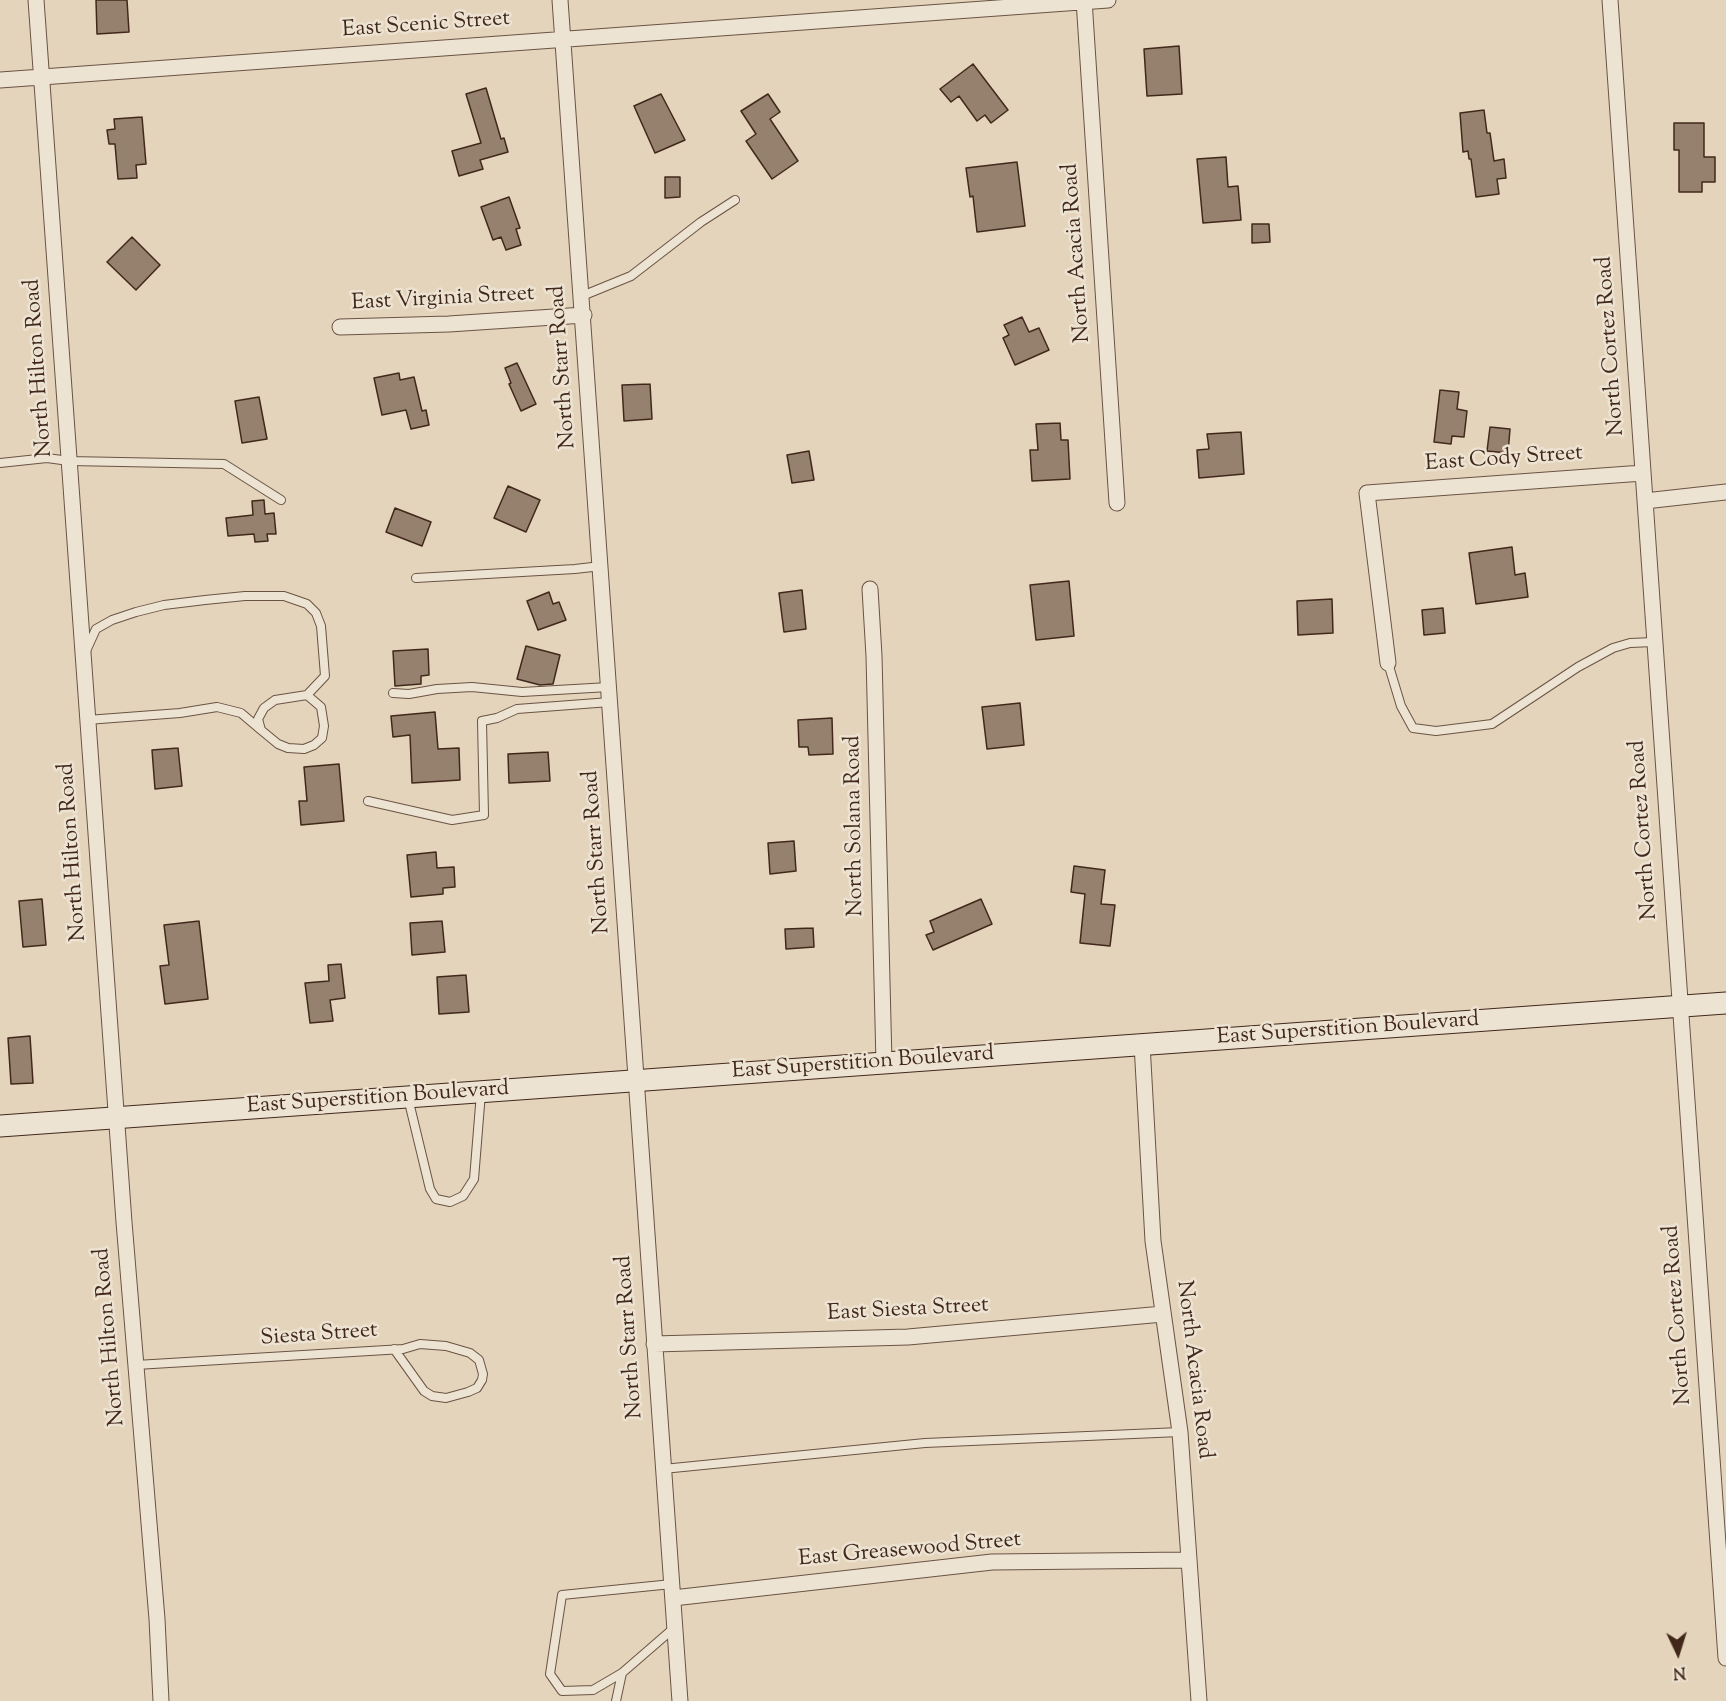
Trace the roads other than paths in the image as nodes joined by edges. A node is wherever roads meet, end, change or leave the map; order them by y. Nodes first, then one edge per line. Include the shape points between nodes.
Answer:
1 (36, 0) edge
2 (560, 0) edge
3 (1107, 0) edge
4 (1610, 0) edge
5 (1084, 1) edge
6 (563, 39) junction
7 (41, 77) junction
8 (0, 80) edge
9 (735, 200) dead end
10 (582, 296) junction
11 (584, 315) junction
12 (340, 327) dead end
13 (69, 461) junction
14 (0, 463) edge
15 (1643, 473) junction
16 (1726, 492) edge
17 (281, 500) dead end
18 (1645, 501) junction
19 (1117, 503) dead end
20 (601, 566) junction
21 (416, 578) dead end
22 (870, 589) dead end
23 (1654, 642) junction
24 (83, 658) junction
25 (1388, 663) joint
26 (393, 693) dead end
27 (610, 694) junction
28 (307, 695) junction
29 (87, 720) junction
30 (261, 730) junction
31 (368, 801) dead end
32 (1726, 1003) edge
33 (1680, 1006) junction
34 (1142, 1044) junction
35 (884, 1063) junction
36 (636, 1080) junction
37 (481, 1092) junction
38 (408, 1097) junction
39 (116, 1118) junction
40 (0, 1126) edge
41 (1163, 1314) junction
42 (654, 1344) junction
43 (394, 1349) junction
44 (136, 1365) junction
45 (1180, 1432) junction
46 (663, 1469) junction
47 (1722, 1537) edge
48 (1189, 1560) junction
49 (672, 1591) junction
50 (675, 1628) junction
51 (1726, 1658) edge
52 (622, 1673) junction
53 (161, 1701) edge
54 (616, 1701) edge
55 (680, 1701) edge
56 (1199, 1701) edge

1 - 7 street, North Hilton Road
2 - 6 street, North Starr Road
3 - 5 street, East Scenic Street
4 - 15 street, North Cortez Road
5 - 6 street, East Scenic Street
5 - 19 street, North Acacia Road
6 - 7 street, East Scenic Street
6 - 10 street, North Starr Road
7 - 8 street, East Scenic Street
7 - 13 street, North Hilton Road
9 - 10 lane via 631,276
10 - 11 street, North Starr Road
11 - 12 street, East Virginia Street
11 - 20 street, North Starr Road
13 - 14 lane via 47,458
13 - 17 lane via 224,464
13 - 24 street, North Hilton Road
15 - 18 street, North Cortez Road
15 - 25 street, East Cody Street via 1367,493
16 - 18 street
18 - 23 street, North Cortez Road
20 - 21 lane
20 - 27 street, North Starr Road
22 - 35 street, North Solana Road
23 - 25 lane via 1613,648 1492,724 1436,731 1413,728 1401,706
23 - 33 street, North Cortez Road
24 - 28 lane via 96,629 136,612 245,596 284,596 307,604 321,626 325,676
24 - 29 street, North Hilton Road
26 - 27 lane via 472,687
27 - 31 lane via 517,709 482,721 484,815 452,820
27 - 36 street, North Starr Road
28 - 30 lane via 275,700 264,708 258,719
28 - 30 lane via 321,707 324,726 322,738 314,745 288,748
29 - 30 lane via 217,707 241,713
29 - 39 street, North Hilton Road
32 - 33 main road, East Superstition Boulevard
33 - 34 main road, East Superstition Boulevard
33 - 47 street, North Cortez Road
34 - 35 main road, East Superstition Boulevard
34 - 41 street, North Acacia Road via 1154,1240
35 - 36 main road, East Superstition Boulevard
36 - 37 main road, East Superstition Boulevard
36 - 42 street, North Starr Road
37 - 38 main road, East Superstition Boulevard
37 - 38 lane via 474,1179 463,1196 450,1202 436,1199 430,1189
38 - 39 main road, East Superstition Boulevard
39 - 40 main road, East Superstition Boulevard
39 - 44 street, North Hilton Road
41 - 42 street, East Siesta Street via 908,1336
41 - 45 street, North Acacia Road
42 - 46 street, North Starr Road
43 - 43 lane, Siesta Street via 430,1344 470,1353 479,1360 482,1380 468,1392 446,1398 432,1396 424,1391
43 - 44 lane, Siesta Street
44 - 53 street, North Hilton Road
45 - 46 lane via 925,1443
45 - 48 street, North Acacia Road
46 - 49 street, North Starr Road
47 - 51 street, North Cortez Road
48 - 49 street, East Greasewood Street via 992,1562
48 - 56 street, North Acacia Road
49 - 50 street, North Starr Road
49 - 52 lane via 562,1595 550,1674 562,1691 593,1690
50 - 52 lane
50 - 55 street, North Starr Road
52 - 54 lane

